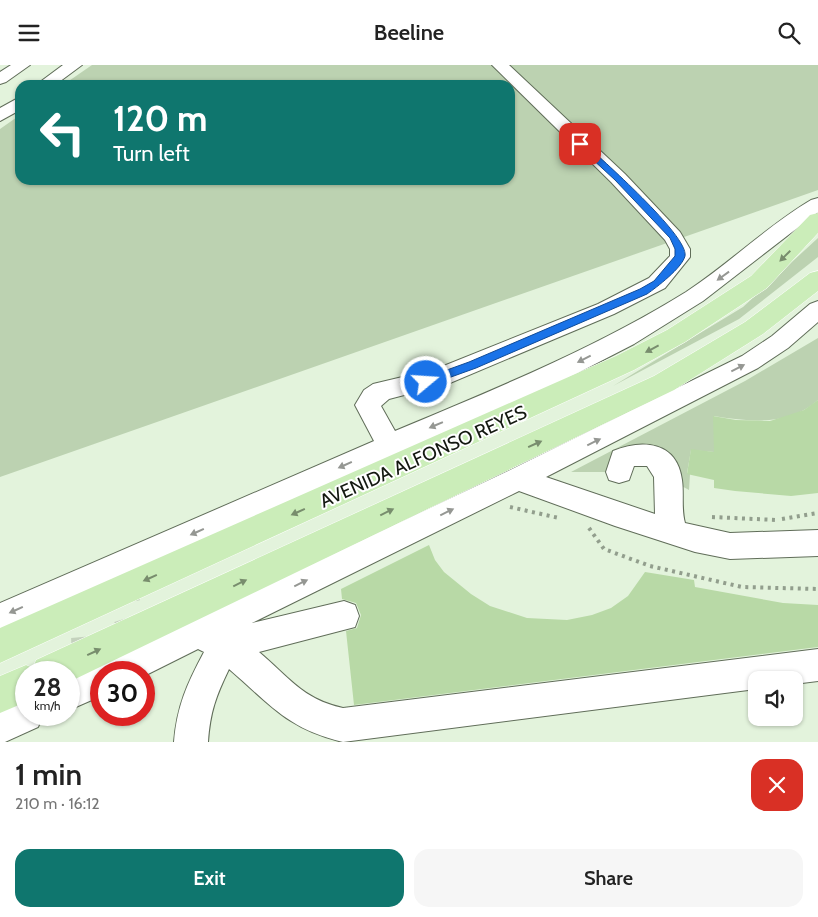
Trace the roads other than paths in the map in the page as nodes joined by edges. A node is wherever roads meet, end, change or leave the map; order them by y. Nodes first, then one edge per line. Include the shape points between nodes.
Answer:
1 (22, 65) edge
2 (74, 65) edge
3 (500, 65) edge
4 (0, 79) edge
5 (52, 80) edge
6 (15, 106) edge
7 (0, 116) edge
8 (818, 204) edge
9 (818, 220) edge
10 (818, 279) edge
11 (818, 309) edge
12 (818, 326) edge
13 (780, 342) junction
14 (390, 445) junction
15 (619, 472) dead end
16 (518, 479) junction
17 (673, 532) junction
18 (818, 543) edge
19 (344, 616) dead end
20 (0, 618) edge
21 (211, 639) junction
22 (0, 646) edge
23 (136, 661) edge
24 (818, 665) edge
25 (80, 681) edge
26 (15, 688) edge
27 (0, 695) edge
28 (15, 720) edge
29 (0, 727) edge
30 (191, 742) edge

1 - 4 street
2 - 5 street
3 - 14 street via 618,178 673,237 680,249 680,257 657,283 606,309 441,377 382,391 368,405
6 - 7 street
8 -> 14 street via 695,296 626,338 555,374
9 -> 22 main road, AVENIDA ALFONSO REYES via 759,282 676,336 625,363
25 -> 10 main road, AVENIDA ALFONSO REYES via 664,383 754,328
11 - 13 street
12 - 13 street
16 -> 13 street via 750,361
14 -> 20 street via 125,567
15 - 17 street via 622,459 638,453 657,458 668,476 668,507
16 - 17 street
21 -> 16 street
17 - 18 street via 730,545
19 - 21 street
21 - 23 street via 148,654
21 - 24 street via 301,712 323,722 343,725
21 - 30 street via 193,715
26 - 27 main road
28 - 29 street

